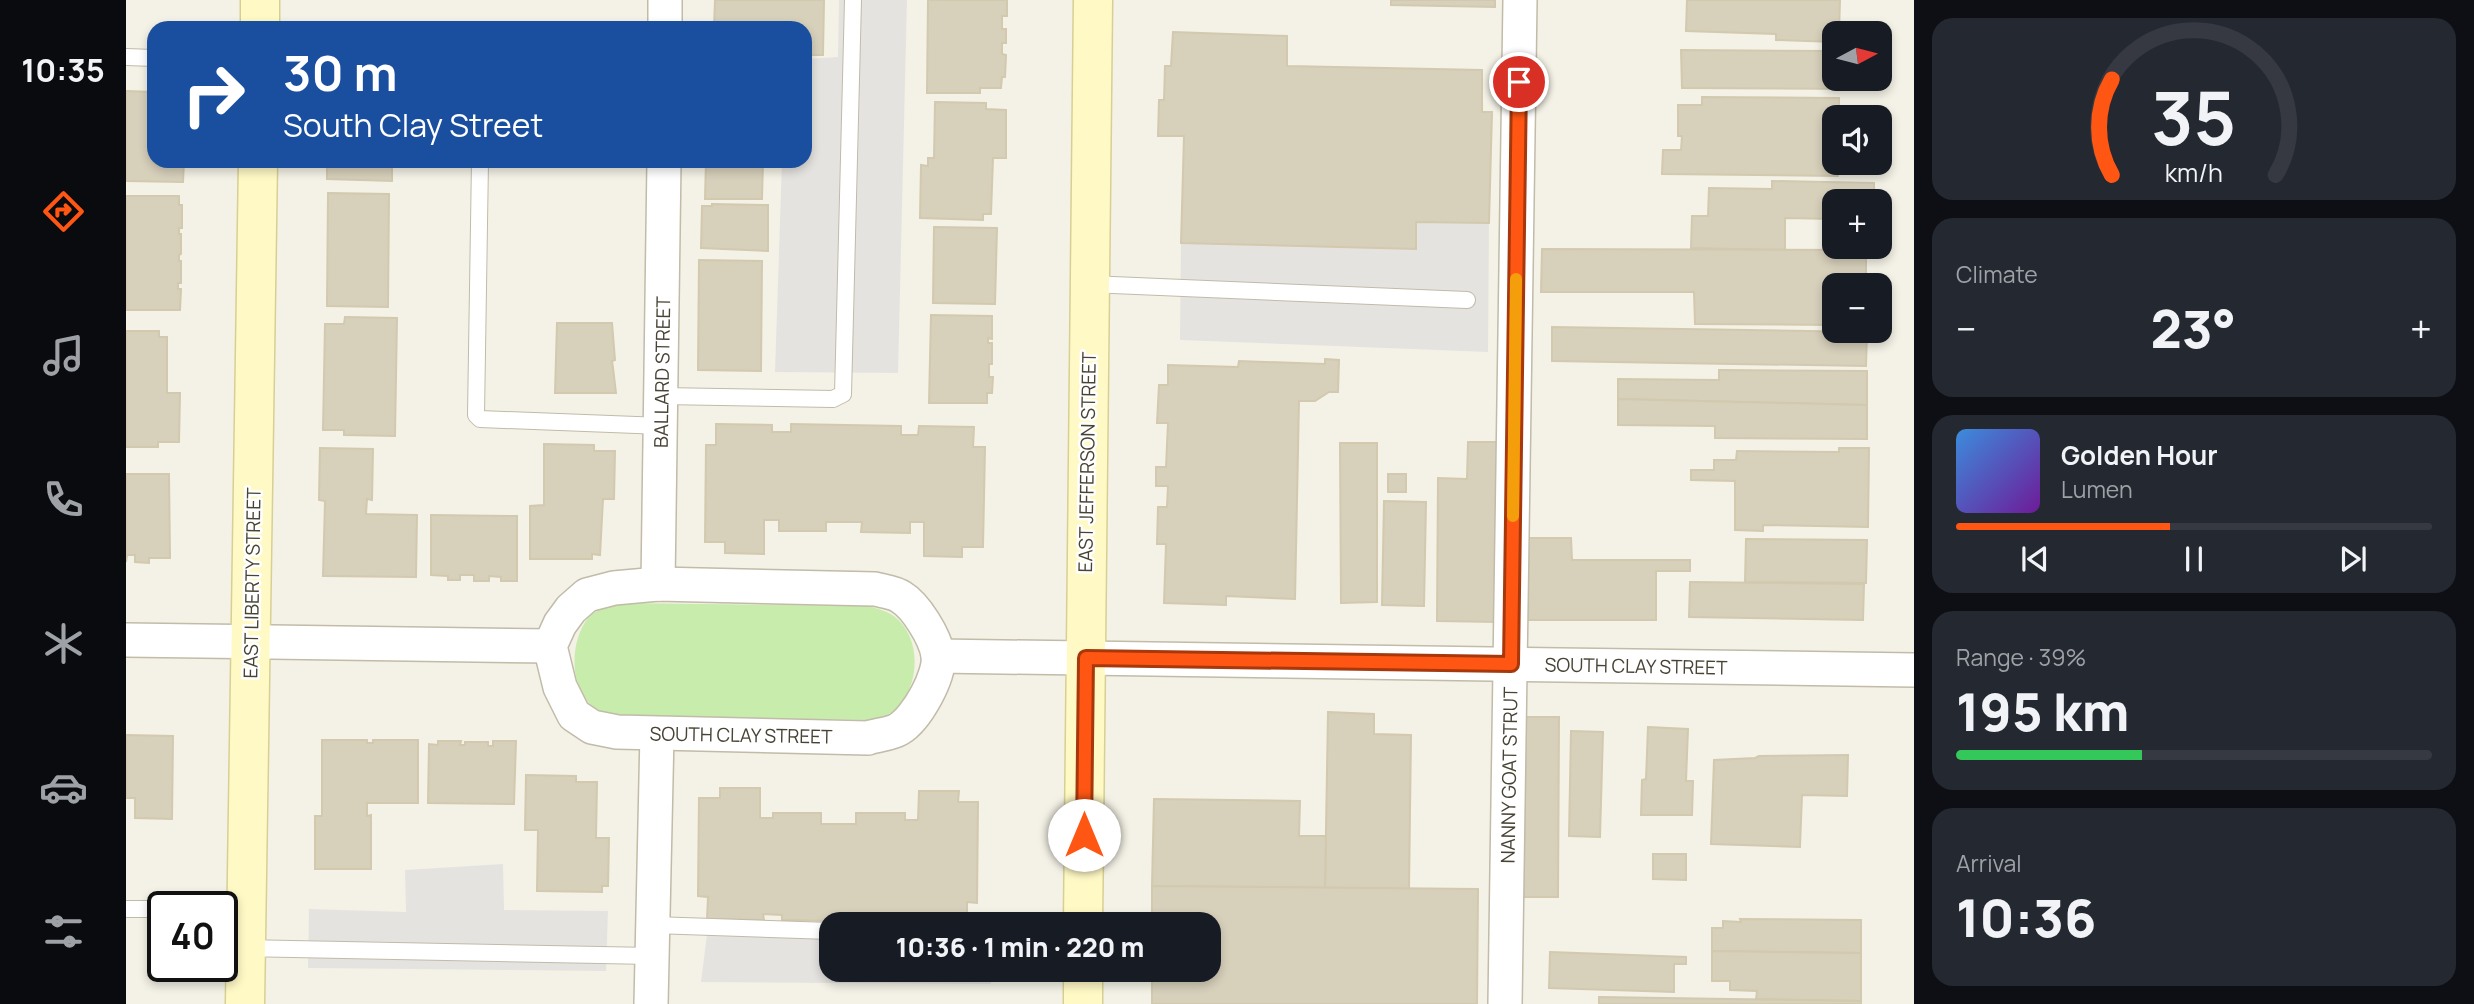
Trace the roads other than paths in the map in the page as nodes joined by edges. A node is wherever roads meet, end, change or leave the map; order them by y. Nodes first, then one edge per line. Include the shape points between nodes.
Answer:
1 (260, 0) edge
2 (665, 0) edge
3 (853, 0) edge
4 (1093, 0) edge
5 (1520, 0) edge
6 (260, 21) edge
7 (665, 21) edge
8 (126, 57) edge
9 (147, 58) edge
10 (258, 168) edge
11 (480, 168) edge
12 (664, 168) edge
13 (1089, 284) junction
14 (1467, 300) dead end
15 (662, 411) junction
16 (658, 584) junction
17 (126, 640) edge
18 (251, 642) junction
19 (550, 646) junction
20 (938, 656) junction
21 (1086, 658) junction
22 (1511, 664) junction
23 (1914, 670) edge
24 (657, 734) junction
25 (126, 909) edge
26 (147, 909) edge
27 (1083, 912) edge
28 (242, 924) junction
29 (819, 932) edge
30 (652, 941) junction
31 (1083, 982) edge
32 (245, 1004) edge
33 (651, 1004) edge
34 (1083, 1004) edge
35 (1505, 1004) edge

1 - 6 street
2 - 7 street
3 - 15 lane via 843,394 833,399
4 - 13 street, EAST JEFFERSON STREET
5 - 22 street, NANNY GOAT STRUT
8 - 9 lane
10 - 18 street, EAST LIBERTY STREET
11 - 15 lane via 476,415 480,419
12 - 15 street, BALLARD STREET
13 - 14 lane
13 - 21 street, EAST JEFFERSON STREET
15 - 16 street, BALLARD STREET
16 - 19 street via 587,595 571,608
16 - 20 street via 875,589 900,596 918,613
17 - 18 street
18 - 19 street
18 - 28 street, EAST LIBERTY STREET
19 - 24 street, SOUTH CLAY STREET via 560,687 574,715 592,727
20 - 21 street, SOUTH CLAY STREET
20 - 24 street, SOUTH CLAY STREET via 930,692 899,729 868,737
21 - 22 street, SOUTH CLAY STREET
21 - 27 street, EAST JEFFERSON STREET
22 - 23 street, SOUTH CLAY STREET
22 - 35 street, NANNY GOAT STRUT
24 - 30 street
25 - 26 lane
28 - 30 lane
28 - 32 street, EAST LIBERTY STREET
29 - 30 lane
30 - 33 street
31 - 34 street

